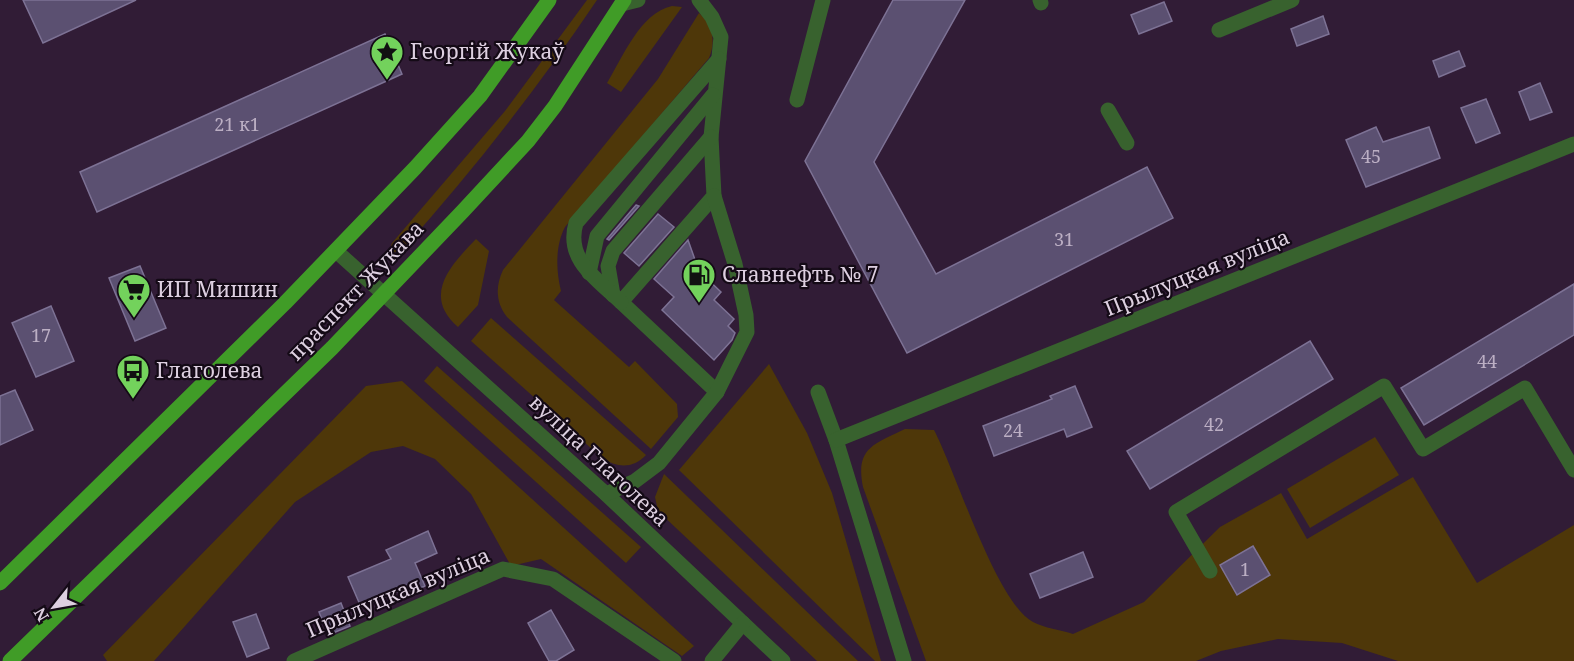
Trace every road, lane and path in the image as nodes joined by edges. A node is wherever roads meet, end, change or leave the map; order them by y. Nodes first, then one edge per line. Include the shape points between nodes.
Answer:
1 (549, 0) edge
2 (638, 0) edge
3 (699, 0) edge
4 (823, 0) edge
5 (1292, 0) edge
6 (623, 2) edge
7 (1219, 30) dead end
8 (721, 57) junction
9 (713, 95) junction
10 (796, 100) dead end
11 (1108, 110) dead end
12 (711, 136) junction
13 (1127, 143) dead end
14 (1574, 144) edge
15 (714, 196) junction
16 (336, 251) junction
17 (589, 273) junction
18 (385, 294) junction
19 (617, 298) junction
20 (717, 392) junction
21 (818, 392) dead end
22 (836, 440) junction
23 (1574, 470) edge
24 (606, 494) junction
25 (1210, 571) dead end
26 (0, 583) edge
27 (743, 622) junction
28 (903, 660) edge
29 (10, 661) edge
30 (294, 661) edge
31 (674, 661) edge
32 (712, 661) edge
33 (783, 661) edge

1 - 16 main road, праспект Жукава via 480,96
2 - 6 street
3 - 8 street via 721,37
4 - 10 street
5 - 7 street
6 - 18 main road, праспект Жукава via 528,141
8 - 9 street
8 - 17 street via 576,223 572,236 574,253
9 - 12 street
9 - 17 street via 597,236
11 - 13 street
12 - 15 street
12 - 19 street via 613,251 608,267
14 - 22 street, Прылуцкая вуліца
15 - 19 street
15 - 20 street via 735,264 747,332
16 - 18 street, вуліца Глаголева
16 - 26 main road, праспект Жукава
17 - 19 street
18 - 24 street, вуліца Глаголева
18 - 29 main road, праспект Жукава
19 - 20 street
20 - 24 street via 659,463 635,481
21 - 22 street
22 - 28 street
23 - 25 street via 1525,388 1423,449 1384,386 1176,512
24 - 27 street, вуліца Глаголева
27 - 32 street
27 - 33 street, вуліца Глаголева
30 - 31 street, Прылуцкая вуліца via 503,569 553,579

